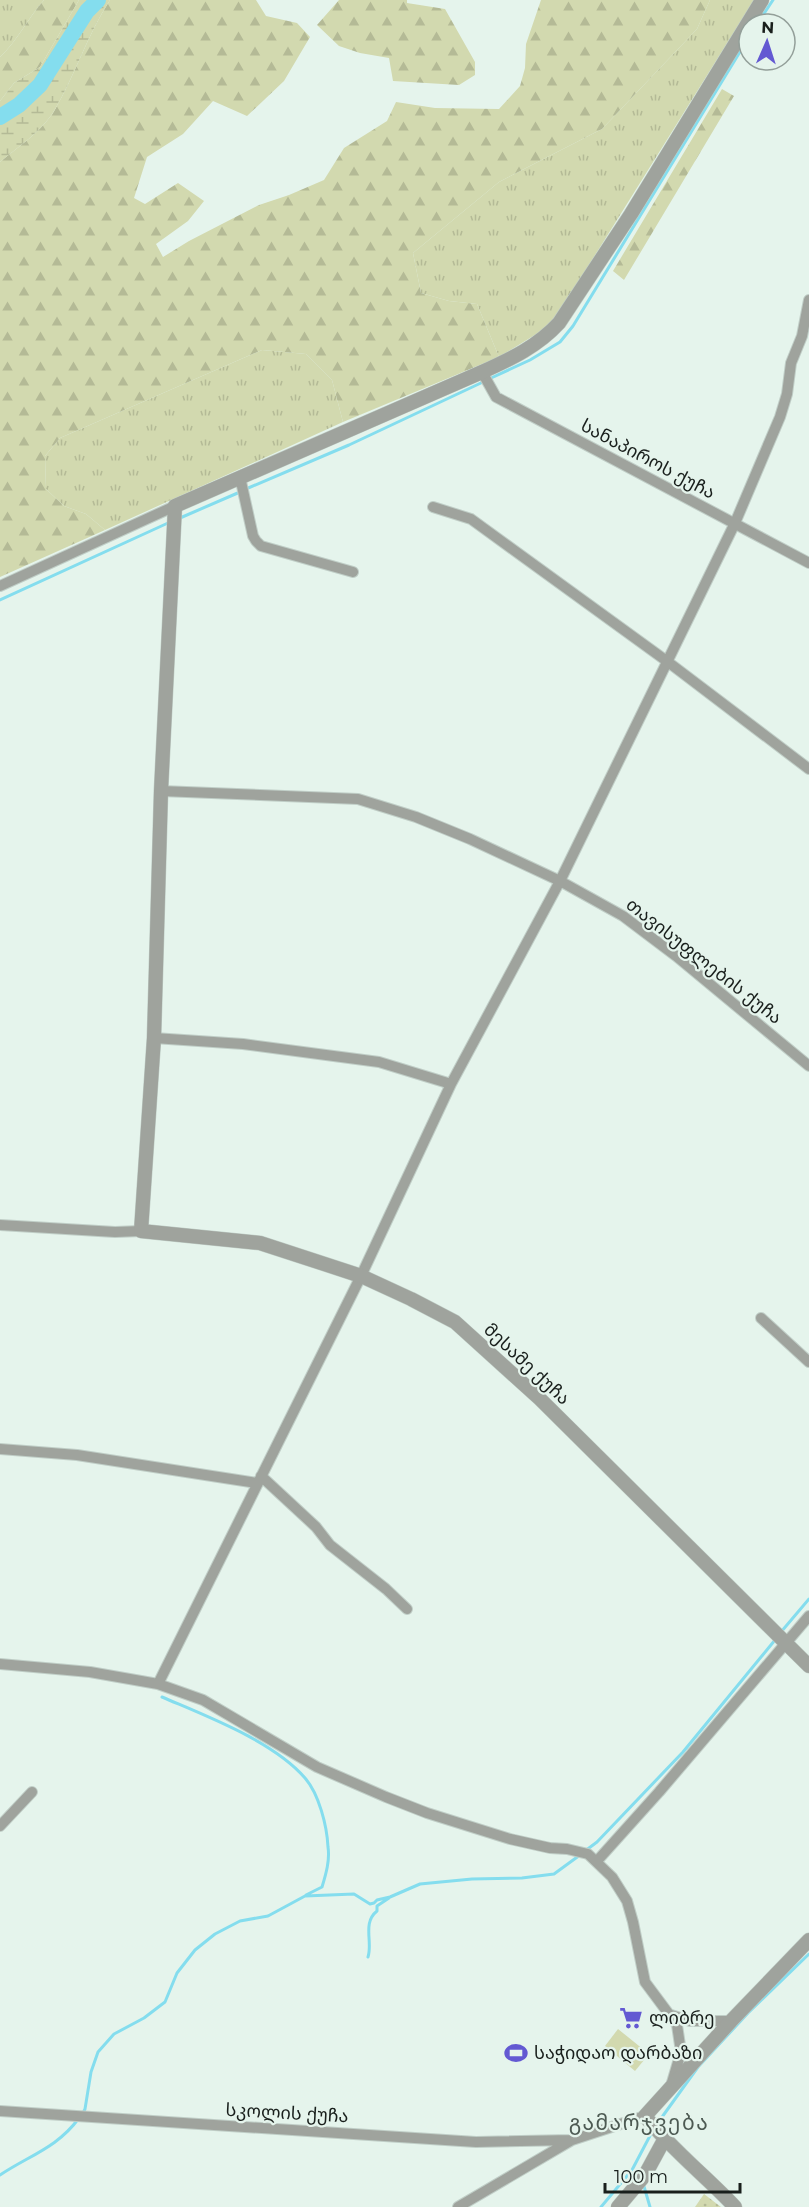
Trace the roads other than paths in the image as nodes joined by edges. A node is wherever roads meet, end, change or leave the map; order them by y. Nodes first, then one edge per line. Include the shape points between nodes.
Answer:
1 (762, 0) edge
2 (809, 300) edge
3 (805, 338) edge
4 (482, 372) junction
5 (240, 477) junction
6 (175, 506) junction
7 (434, 507) dead end
8 (735, 523) junction
9 (809, 563) edge
10 (353, 572) dead end
11 (0, 586) edge
12 (668, 662) junction
13 (809, 769) edge
14 (160, 791) junction
15 (560, 881) junction
16 (154, 1038) junction
17 (809, 1066) edge
18 (451, 1084) junction
19 (0, 1225) edge
20 (141, 1231) junction
21 (361, 1276) junction
22 (761, 1318) dead end
23 (809, 1362) edge
24 (0, 1449) edge
25 (259, 1480) junction
26 (406, 1609) dead end
27 (809, 1616) edge
28 (786, 1644) junction
29 (0, 1664) edge
30 (809, 1666) edge
31 (158, 1684) junction
32 (32, 1792) dead end
33 (0, 1826) edge
34 (597, 1861) junction
35 (809, 1940) edge
36 (671, 2015) junction
37 (730, 2021) junction
38 (671, 2086) junction
39 (0, 2111) edge
40 (645, 2116) junction
41 (572, 2140) junction
42 (664, 2140) junction
43 (458, 2207) edge
44 (618, 2207) edge
45 (735, 2207) edge

1 - 4 street via 560,323 530,348
2 - 3 street
3 - 8 street via 792,363 780,417
4 - 5 street
4 - 8 street, სანაპიროს ქუჩა via 496,397
5 - 6 street
5 - 10 street via 253,536 261,546
6 - 11 street
6 - 14 street
7 - 12 street via 471,519
8 - 9 street, სანაპიროს ქუჩა
8 - 12 street
12 - 13 street
12 - 15 street
14 - 15 street, თავისუფლების ქუჩა via 357,799 470,838
14 - 16 street
15 - 17 street, თავისუფლების ქუჩა via 623,916
15 - 18 street
16 - 18 street via 243,1044 380,1062
16 - 20 street
18 - 21 street
19 - 20 street
20 - 21 street, მესამე ქუჩა via 260,1243
21 - 25 street
21 - 28 street, მესამე ქუჩა via 455,1322 641,1498
22 - 23 street
24 - 25 street via 77,1455
25 - 26 street
25 - 31 street
27 - 28 street
28 - 30 street, მესამე ქუჩა
28 - 34 street
29 - 31 street via 90,1672
31 - 34 street via 203,1700 317,1767 386,1797 510,1839 580,1851
32 - 33 street
34 - 36 street via 627,1901 645,1982
35 - 37 street
36 - 37 street via 690,2021
36 - 38 street via 677,2025 681,2052
37 - 38 street
38 - 40 street
39 - 41 street, სკოლის ქუჩა via 476,2142
40 - 41 street
40 - 42 street
41 - 43 street
42 - 44 street via 645,2175
42 - 45 street

